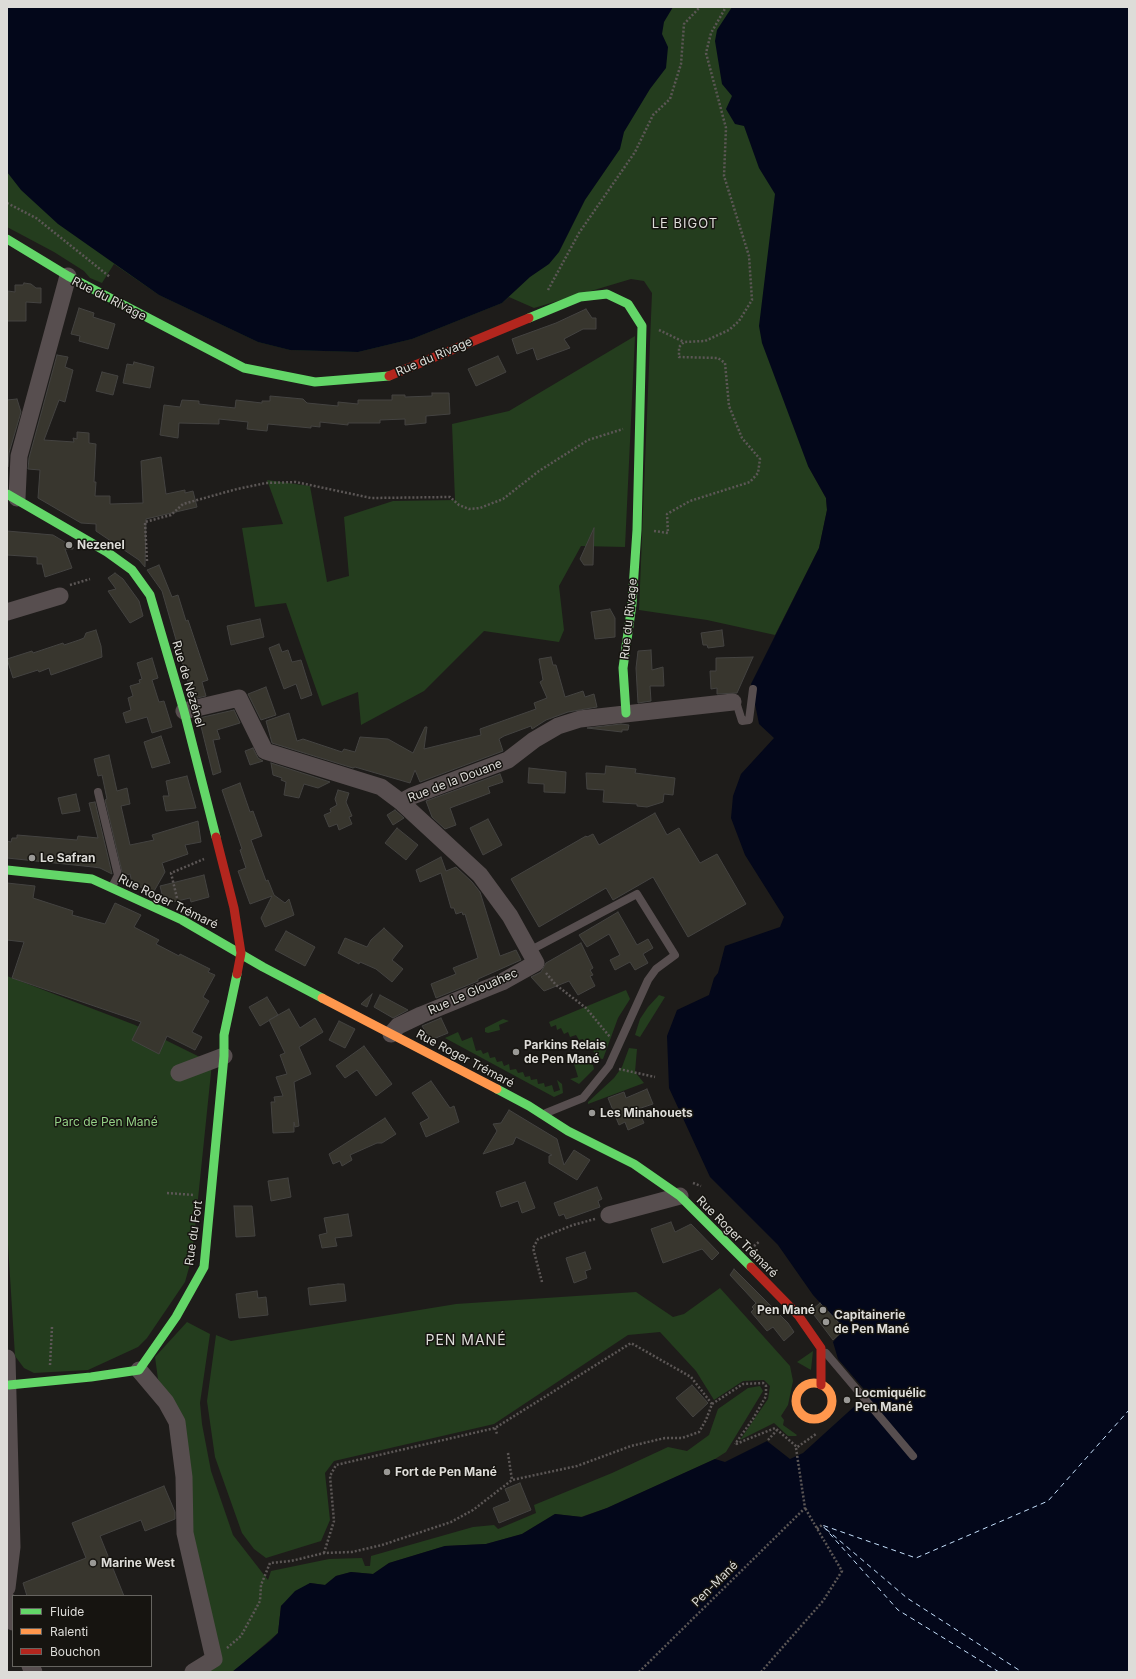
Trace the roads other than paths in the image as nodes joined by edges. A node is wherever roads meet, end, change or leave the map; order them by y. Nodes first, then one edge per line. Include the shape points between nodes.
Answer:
1 (7, 239) edge
2 (68, 276) junction
3 (12, 496) edge
4 (60, 596) dead end
5 (7, 612) edge
6 (753, 689) dead end
7 (734, 702) joint
8 (184, 711) junction
9 (626, 713) junction
10 (98, 792) dead end
11 (401, 802) junction
12 (7, 870) edge
13 (112, 888) junction
14 (241, 953) junction
15 (533, 957) junction
16 (391, 1034) junction
17 (224, 1056) junction
18 (179, 1073) dead end
19 (543, 1114) junction
20 (680, 1196) junction
21 (609, 1215) road end
22 (821, 1348) junction
23 (7, 1358) edge
24 (139, 1370) junction
25 (9, 1385) junction
26 (821, 1385) dead end
27 (913, 1456) dead end
28 (7, 1588) edge
29 (7, 1600) edge
30 (12, 1618) edge
31 (194, 1672) edge

1 - 2 street
2 - 3 street, Rue du Rivage via 18,456
2 - 9 street, Rue du Rivage via 244,368 316,382 389,376 580,297 608,294 628,304 642,326 642,331 632,604 623,668
3 - 8 street, Rue de Nézénel via 107,552 132,570 150,595
4 - 5 street
6 - 7 lane via 749,720 742,721
7 - 9 street, Rue de la Douane
8 - 11 street, Rue de la Douane via 239,698 265,751 381,787
8 - 14 street, Rue de Nézénel via 234,908
9 - 11 street, Rue de la Douane via 580,719 558,726 508,760
10 - 13 lane via 118,876
11 - 15 street via 480,875 510,916
12 - 13 street, Rue Roger Trémaré via 92,879
13 - 14 street, Rue Roger Trémaré via 182,920
14 - 16 street, Rue Roger Trémaré
14 - 17 street, Rue du Fort via 224,1035
15 - 16 street, Rue Le Glouahec via 502,982 421,1015 398,1026
15 - 19 lane via 637,894 675,955 656,969 648,980 608,1066 583,1098
16 - 19 street, Rue Roger Trémaré
17 - 18 street
17 - 24 street, Rue du Fort via 204,1267 176,1317
19 - 20 street, Rue Roger Trémaré via 568,1131 634,1164
20 - 21 street
20 - 22 street, Rue Roger Trémaré via 798,1315
22 - 26 street
22 - 27 lane
23 - 25 street
24 - 25 street
24 - 31 street via 166,1402 177,1422 184,1477 185,1533 214,1659
25 - 28 street via 12,1547
29 - 30 street

